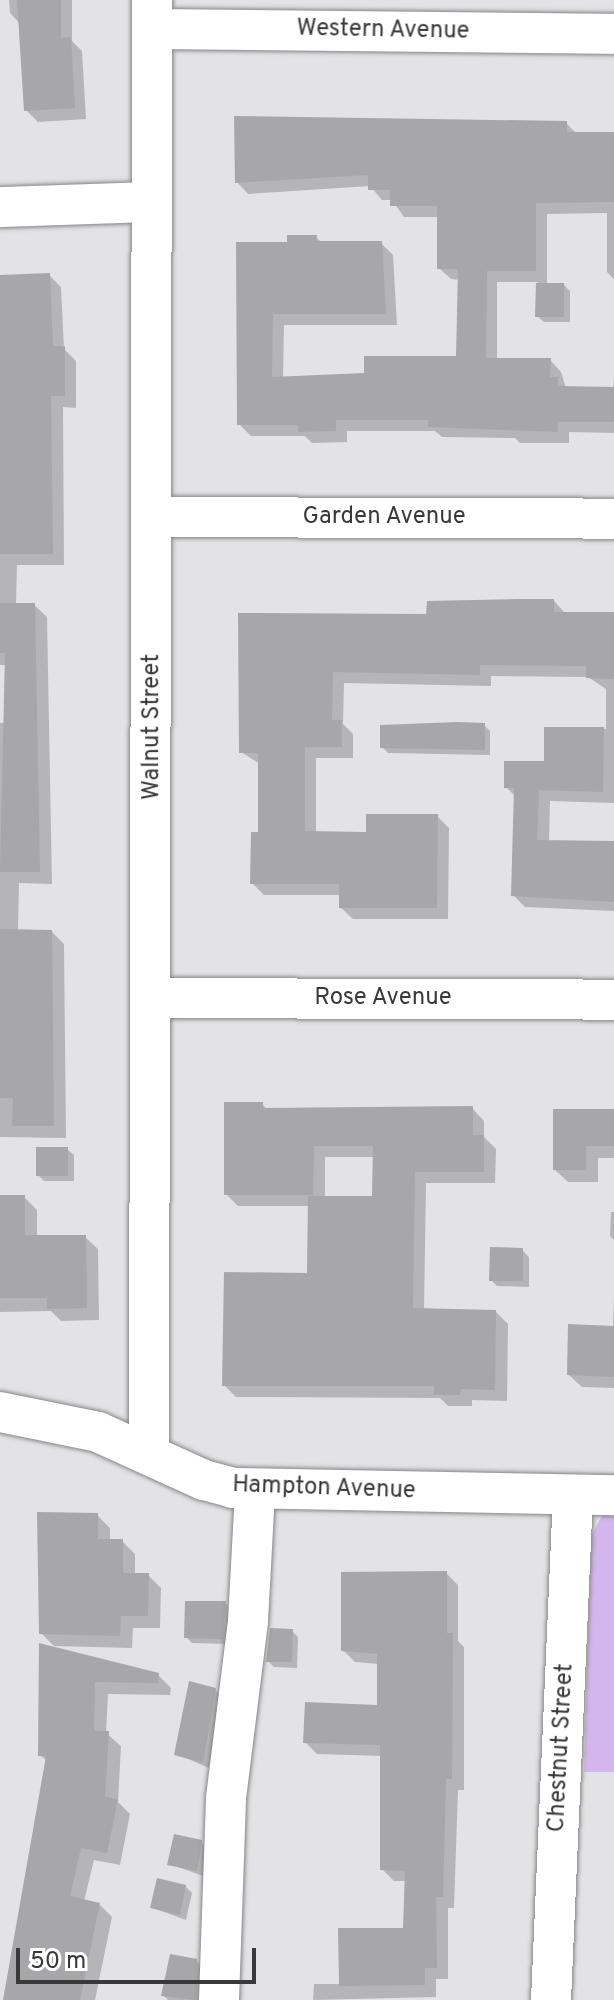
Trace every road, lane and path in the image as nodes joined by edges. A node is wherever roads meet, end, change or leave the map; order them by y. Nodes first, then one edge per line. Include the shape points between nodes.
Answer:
1 (152, 14) edge
2 (614, 34) edge
3 (152, 202) junction
4 (0, 207) edge
5 (153, 517) junction
6 (614, 519) edge
7 (152, 998) junction
8 (614, 1000) edge
9 (0, 1412) edge
10 (149, 1453) junction
11 (255, 1490) junction
12 (573, 1495) junction
13 (614, 1495) edge
14 (219, 2000) edge
15 (551, 2000) edge

1 - 2 street, Western Avenue
1 - 3 street, Walnut Street
3 - 4 street
3 - 5 street, Walnut Street
5 - 6 street, Garden Avenue
5 - 7 street, Walnut Street
7 - 8 street, Rose Avenue
7 - 10 street, Walnut Street
9 - 10 street, Hampton Avenue via 98,1432
10 - 11 street, Hampton Avenue via 204,1480
11 - 12 street, Hampton Avenue
11 - 14 street via 248,1621 226,1798
12 - 13 street, Hampton Avenue
12 - 15 street, Chestnut Street

